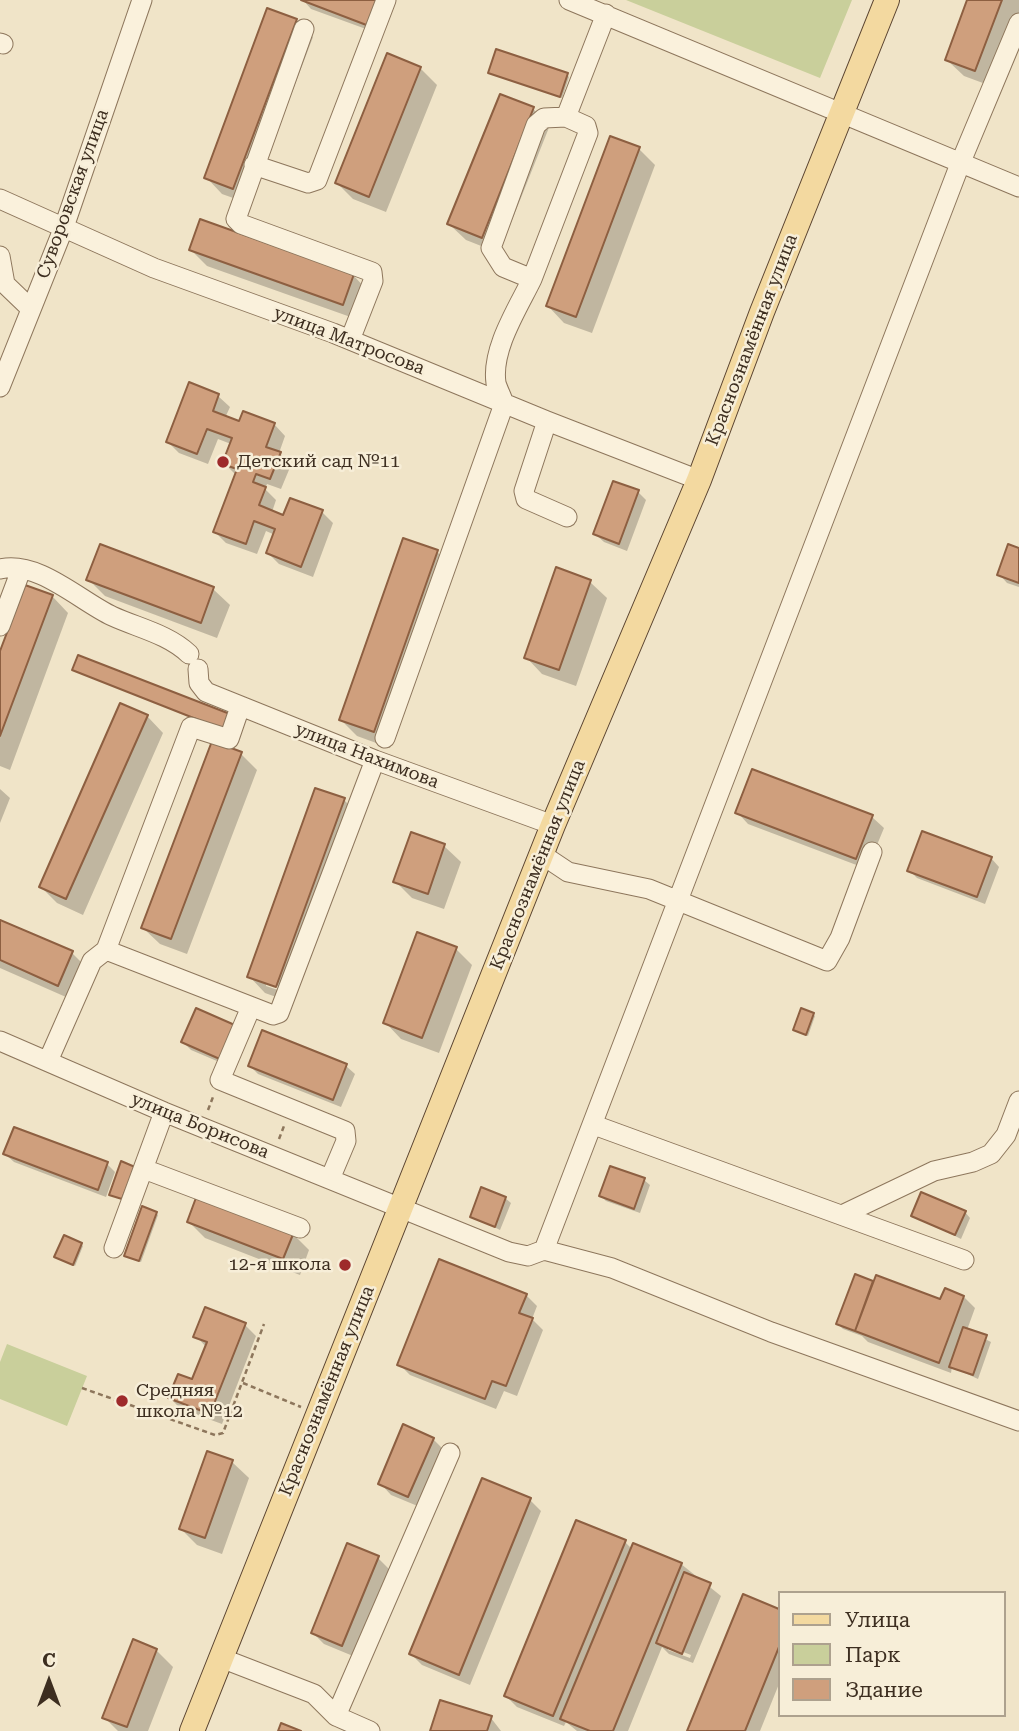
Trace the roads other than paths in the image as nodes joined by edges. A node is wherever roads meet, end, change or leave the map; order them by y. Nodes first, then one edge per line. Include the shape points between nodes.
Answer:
1 (386, 0) edge
2 (569, 0) edge
3 (887, 0) edge
4 (137, 1) edge
5 (606, 15) junction
6 (1019, 23) edge
7 (304, 29) dead end
8 (841, 115) junction
9 (566, 117) junction
10 (960, 164) junction
11 (254, 165) junction
12 (1019, 187) edge
13 (0, 199) edge
14 (64, 227) junction
15 (0, 256) edge
16 (532, 279) junction
17 (31, 309) junction
18 (350, 340) junction
19 (0, 387) edge
20 (504, 404) junction
21 (547, 421) junction
22 (699, 480) junction
23 (567, 517) dead end
24 (0, 569) edge
25 (21, 570) junction
26 (0, 626) edge
27 (240, 706) junction
28 (384, 738) dead end
29 (375, 760) junction
30 (553, 825) junction
31 (872, 852) dead end
32 (541, 854) junction
33 (680, 902) junction
34 (106, 950) junction
35 (251, 1007) junction
36 (0, 1041) edge
37 (48, 1061) junction
38 (1019, 1101) edge
39 (164, 1112) junction
40 (594, 1125) junction
41 (144, 1169) junction
42 (330, 1180) junction
43 (401, 1210) junction
44 (842, 1215) junction
45 (300, 1228) dead end
46 (114, 1248) dead end
47 (544, 1250) junction
48 (964, 1260) dead end
49 (1019, 1421) edge
50 (450, 1453) dead end
51 (221, 1658) junction
52 (336, 1716) junction
53 (192, 1731) edge
54 (370, 1731) edge

1 - 11 street via 317,180 307,183
2 - 5 street
3 - 8 main road, Краснознамённая улица
4 - 14 street, Суворовская улица
5 - 8 street
5 - 9 street
6 - 10 street
7 - 11 street
8 - 10 street
8 - 22 main road, Краснознамённая улица
9 - 16 street via 586,126 588,133
9 - 16 street via 544,118 536,125 491,248 503,267
10 - 12 street
10 - 33 street
11 - 18 street via 237,211 241,224 372,272 373,281
13 - 14 street, улица Матросова
14 - 17 street, Суворовская улица
14 - 18 street, улица Матросова via 154,268
15 - 17 street via 5,284
16 - 20 street via 499,359 496,383
17 - 19 street, Суворовская улица
18 - 20 street, улица Матросова
20 - 21 street, улица Матросова
20 - 28 street
21 - 22 street, улица Матросова
21 - 23 street via 524,491 526,499
22 - 30 main road, Краснознамённая улица
24 - 25 street, улица Нахимова
25 - 26 street
25 - 27 street, улица Нахимова via 64,585 111,616 179,644 194,662 205,692
27 - 29 street, улица Нахимова
27 - 34 street via 229,739 191,727
29 - 30 street, улица Нахимова
29 - 35 street via 279,1013
30 - 32 main road, Краснознамённая улица
31 - 33 street via 827,961
32 - 33 street via 568,872 649,889
32 - 43 main road, Краснознамённая улица
33 - 40 street
34 - 35 street
34 - 37 street via 92,961
35 - 42 street via 220,1080 345,1130 346,1141
36 - 37 street, улица Борисова
37 - 39 street, улица Борисова
38 - 44 street via 1006,1135 991,1154 933,1171
39 - 41 street
39 - 42 street, улица Борисова
40 - 44 street
40 - 47 street
41 - 45 street
41 - 46 street
42 - 43 street, улица Борисова
43 - 47 street, улица Борисова via 509,1252 528,1256
43 - 51 main road, Краснознамённая улица
44 - 48 street
47 - 49 street, улица Борисова via 612,1268 771,1332
50 - 52 street
51 - 52 street via 314,1694
51 - 53 main road, Краснознамённая улица
52 - 54 street

